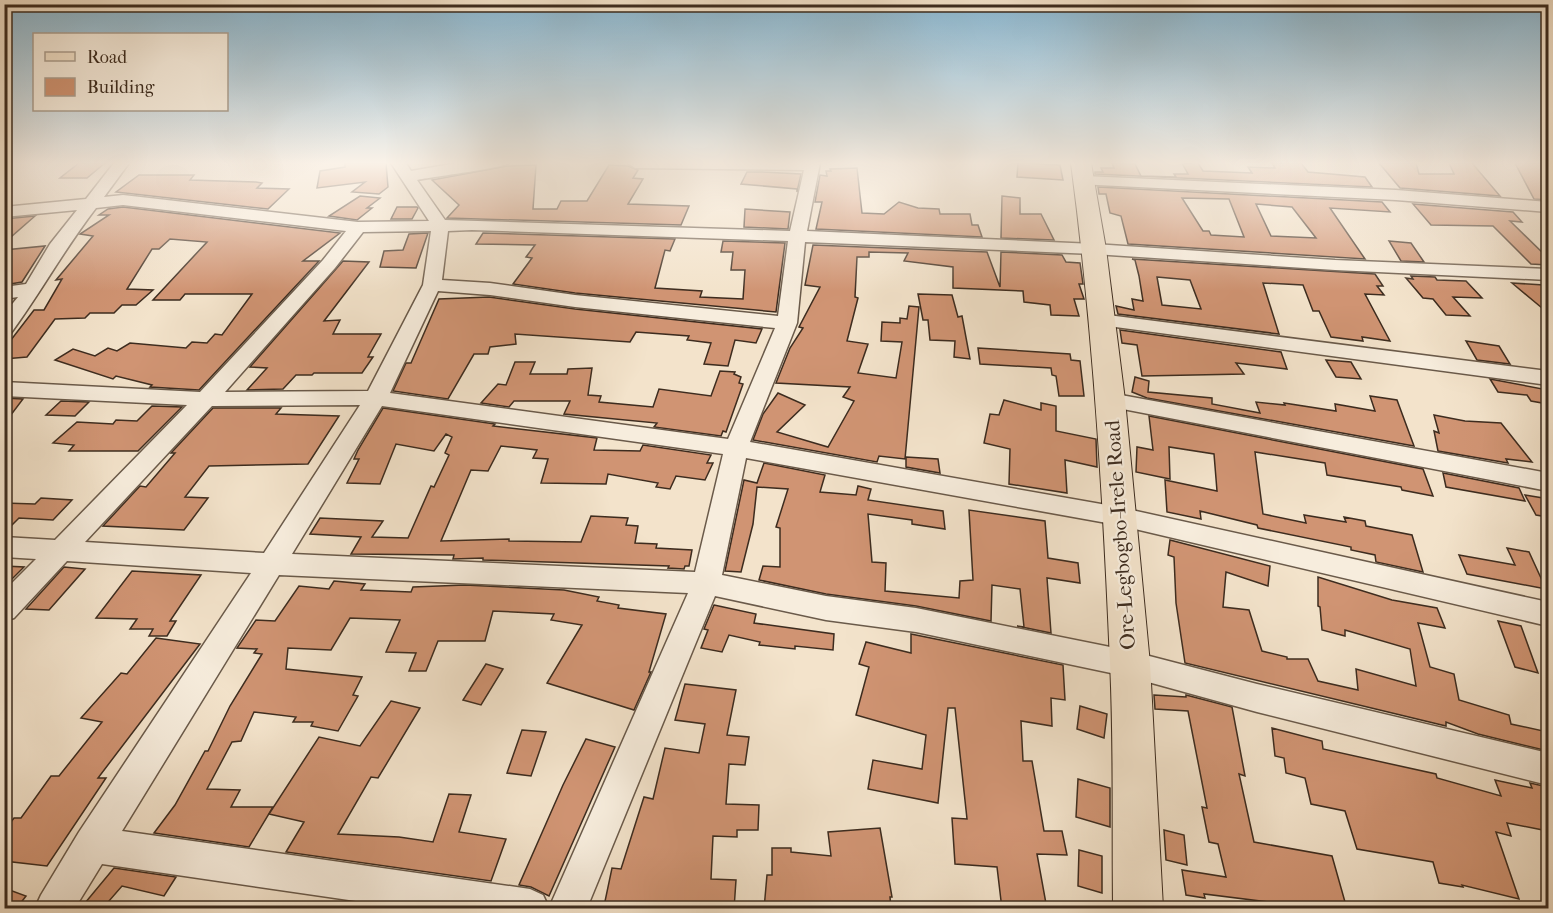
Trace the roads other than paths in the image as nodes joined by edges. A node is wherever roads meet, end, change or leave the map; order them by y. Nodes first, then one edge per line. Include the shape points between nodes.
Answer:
1 (67, 206) edge
2 (91, 206) edge
3 (182, 206) edge
4 (427, 206) edge
5 (803, 206) edge
6 (1087, 206) edge
7 (1530, 206) edge
8 (1548, 207) edge
9 (4, 212) edge
10 (440, 225) junction
11 (358, 227) junction
12 (797, 236) junction
13 (1094, 249) junction
14 (1548, 274) edge
15 (432, 285) junction
16 (33, 289) junction
17 (4, 293) edge
18 (1100, 320) junction
19 (787, 323) junction
20 (4, 329) edge
21 (1548, 378) edge
22 (4, 389) edge
23 (376, 398) junction
24 (206, 399) junction
25 (1110, 400) junction
26 (736, 448) junction
27 (1548, 482) edge
28 (1118, 516) junction
29 (4, 547) edge
30 (61, 552) junction
31 (273, 564) junction
32 (706, 583) junction
33 (4, 610) edge
34 (1548, 614) edge
35 (1130, 664) junction
36 (1548, 769) edge
37 (92, 845) junction
38 (54, 909) edge
39 (530, 909) edge
40 (568, 909) edge
41 (1138, 909) edge

1 - 9 street
2 - 16 street via 59,244
3 - 11 street
4 - 10 street
5 - 12 street
6 - 13 main road, Ore-Legbogbo-Irele Road
7 - 8 street
10 - 11 street
10 - 12 street
10 - 15 street
11 - 24 street
12 - 13 street
12 - 19 street
13 - 14 street
13 - 18 main road, Ore-Legbogbo-Irele Road
15 - 19 street
15 - 23 street
16 - 17 street
16 - 20 street
18 - 21 street
18 - 25 main road, Ore-Legbogbo-Irele Road
19 - 26 street
22 - 24 street
23 - 24 street
23 - 26 street
23 - 31 street
24 - 30 street
25 - 27 street
25 - 28 main road, Ore-Legbogbo-Irele Road
26 - 28 street
26 - 32 street
28 - 34 street
28 - 35 main road, Ore-Legbogbo-Irele Road
29 - 30 street
30 - 31 street
30 - 33 street
31 - 32 street
31 - 37 street
32 - 35 street via 826,608 916,620
32 - 40 street
35 - 36 street
35 - 41 main road, Ore-Legbogbo-Irele Road
37 - 38 street
37 - 39 street

